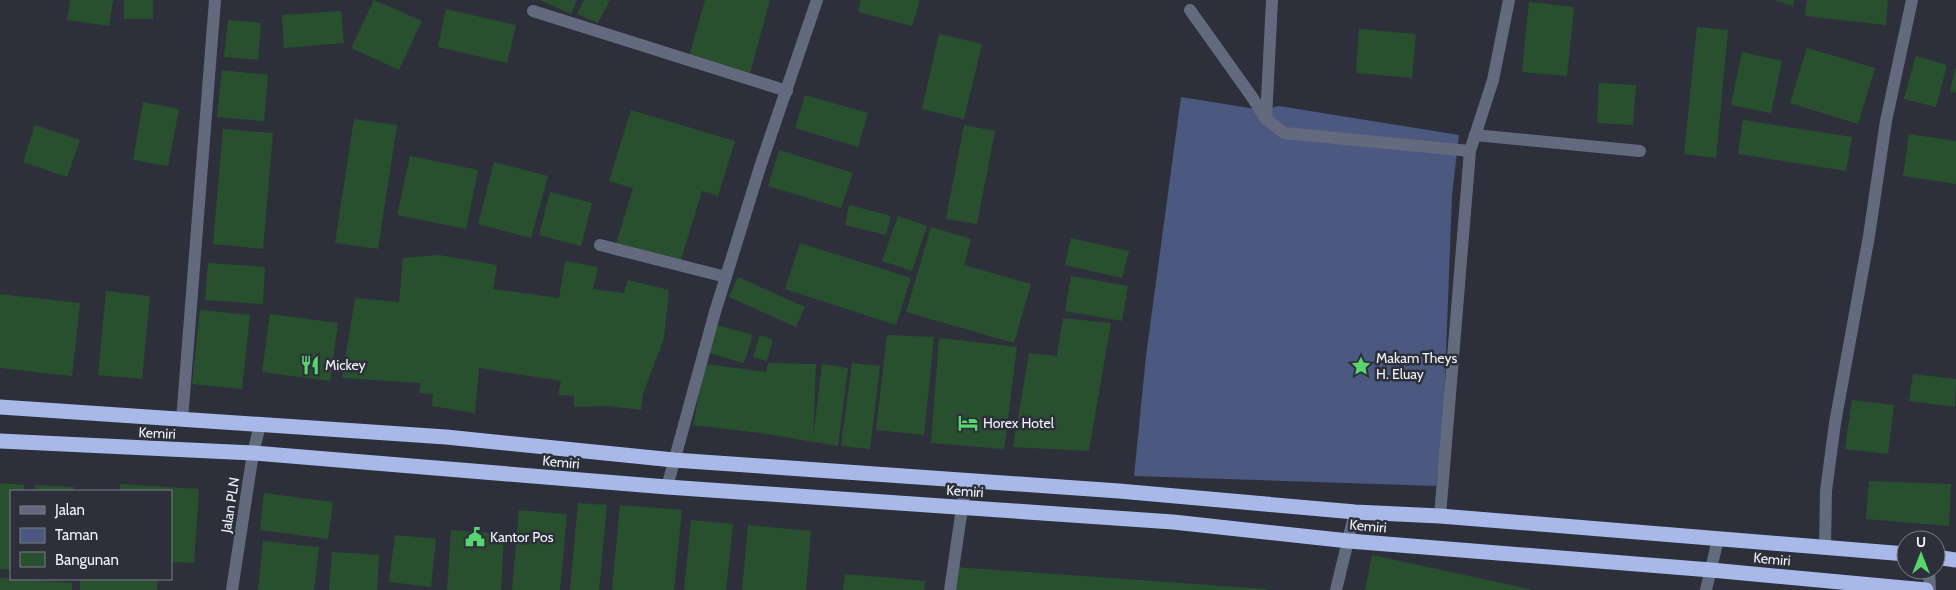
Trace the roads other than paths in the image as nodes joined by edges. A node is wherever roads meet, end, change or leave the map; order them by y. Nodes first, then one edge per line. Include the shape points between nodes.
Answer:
1 (215, 0) edge
2 (817, 0) edge
3 (1272, 0) edge
4 (1509, 0) edge
5 (1912, 0) edge
6 (1190, 10) dead end
7 (533, 11) dead end
8 (787, 91) junction
9 (1266, 119) junction
10 (1475, 135) junction
11 (1470, 151) junction
12 (1640, 151) dead end
13 (600, 245) dead end
14 (726, 278) junction
15 (0, 407) edge
16 (182, 420) junction
17 (260, 425) junction
18 (0, 440) edge
19 (253, 453) junction
20 (674, 460) junction
21 (966, 481) junction
22 (667, 487) junction
23 (962, 508) junction
24 (1355, 512) junction
25 (1440, 516) junction
26 (1718, 538) junction
27 (1349, 541) junction
28 (1825, 548) junction
29 (1896, 553) edge
30 (1711, 570) junction
31 (232, 590) edge
32 (950, 590) edge
33 (1336, 590) edge
34 (1706, 590) edge
35 (1926, 590) edge

1 - 16 street
2 - 8 street
3 - 9 street
4 - 10 street via 1493,80
5 - 28 street via 1886,121 1835,423 1826,491
6 - 9 street
7 - 8 street
8 - 14 street
9 - 11 street via 1284,133
10 - 11 street
10 - 12 street
11 - 25 street
13 - 14 street
14 - 20 street
15 - 16 highway, Kemiri
16 - 17 highway, Kemiri
17 - 19 street, Jalan PLN
17 - 20 highway, Kemiri via 446,437
18 - 19 highway, Kemiri
19 - 22 highway, Kemiri
19 - 31 street, Jalan PLN
20 - 21 highway, Kemiri
20 - 22 street
21 - 23 street
21 - 24 highway, Kemiri
22 - 23 highway, Kemiri
23 - 27 highway, Kemiri via 1173,522
23 - 32 street
24 - 25 highway, Kemiri
24 - 27 street
25 - 26 highway, Kemiri
26 - 28 highway, Kemiri
26 - 30 street
27 - 30 highway, Kemiri
27 - 33 street
28 - 29 highway, Kemiri
30 - 34 street
30 - 35 highway, Kemiri

